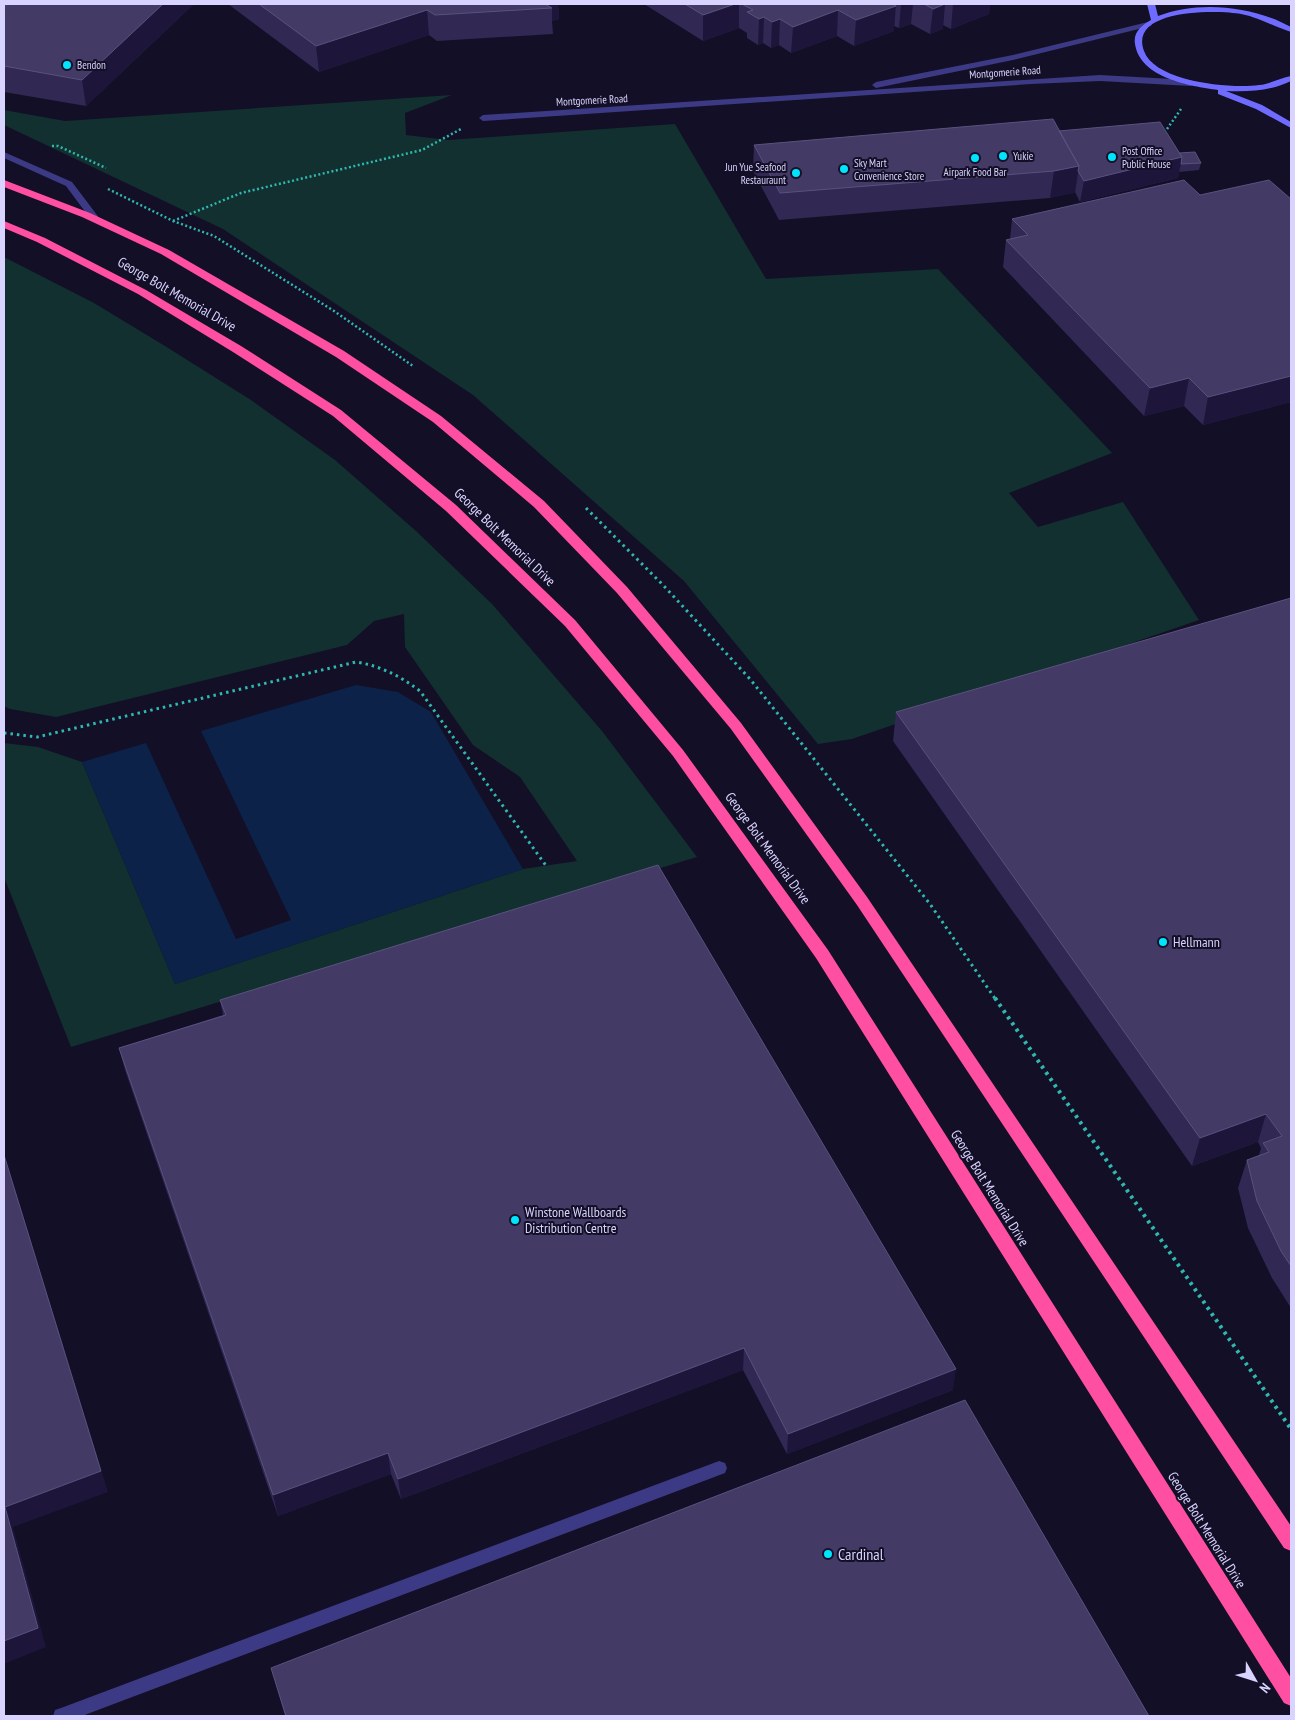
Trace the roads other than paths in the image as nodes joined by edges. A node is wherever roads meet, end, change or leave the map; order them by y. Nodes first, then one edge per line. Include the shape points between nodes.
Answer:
1 (1151, 4) edge
2 (1236, 4) edge
3 (1250, 13) junction
4 (1263, 16) junction
5 (1291, 18) edge
6 (1151, 22) junction
7 (1291, 30) edge
8 (1291, 78) edge
9 (1190, 83) junction
10 (1207, 86) junction
11 (822, 95) junction
12 (483, 118) road end
13 (1291, 125) edge
14 (4, 155) edge
15 (4, 183) edge
16 (95, 219) junction
17 (4, 224) edge
18 (719, 1468) dead end
19 (1291, 1542) edge
20 (1291, 1696) edge
21 (61, 1716) edge

1 - 6 street
2 - 3 street
3 - 4 street
3 - 6 street via 1192,9 1171,13
4 - 5 street
4 - 7 street
6 - 9 street via 1139,35 1141,52 1159,70
6 - 11 street, Montgomerie Road via 1078,43 949,72
8 - 10 street via 1251,88
9 - 10 street
9 - 11 street, Montgomerie Road via 1100,78
10 - 13 street via 1259,107
11 - 12 street, Montgomerie Road
14 - 16 street via 69,184
15 - 16 highway, George Bolt Memorial Drive
16 - 19 highway, George Bolt Memorial Drive via 165,252 231,289 340,354 437,419 539,504 622,590 736,726 862,902
17 - 20 highway, George Bolt Memorial Drive via 142,292 337,414 452,508 570,623 678,753 822,954
18 - 21 street

